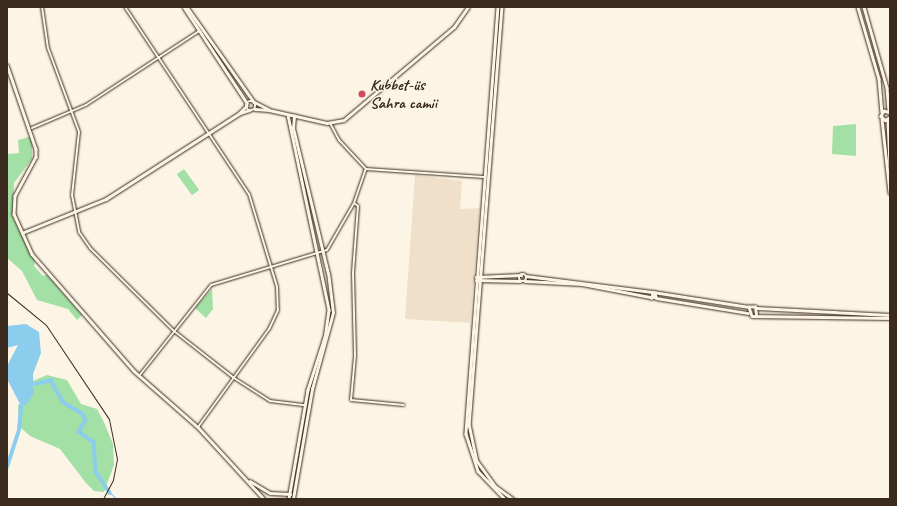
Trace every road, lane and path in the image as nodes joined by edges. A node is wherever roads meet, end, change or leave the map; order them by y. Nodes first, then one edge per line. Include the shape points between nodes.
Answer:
1 (42, 7) edge
2 (125, 7) edge
3 (186, 7) edge
4 (468, 7) edge
5 (498, 7) edge
6 (502, 7) edge
7 (858, 7) edge
8 (864, 7) edge
9 (866, 13) junction
10 (861, 15) junction
11 (201, 29) junction
12 (160, 58) junction
13 (7, 65) edge
14 (254, 102) junction
15 (247, 105) junction
16 (255, 109) junction
17 (251, 110) junction
18 (269, 110) junction
19 (882, 112) junction
20 (73, 113) junction
21 (240, 113) junction
22 (890, 113) edge
23 (288, 115) junction
24 (294, 116) junction
25 (882, 119) junction
26 (889, 119) edge
27 (330, 123) junction
28 (32, 128) junction
29 (210, 132) junction
30 (890, 165) edge
31 (366, 169) junction
32 (484, 177) junction
33 (890, 193) edge
34 (354, 203) junction
35 (74, 214) junction
36 (22, 233) junction
37 (321, 253) junction
38 (272, 267) junction
39 (521, 276) junction
40 (526, 276) junction
41 (476, 278) junction
42 (481, 278) junction
43 (520, 281) junction
44 (525, 281) junction
45 (653, 293) junction
46 (650, 297) junction
47 (655, 298) junction
48 (749, 307) junction
49 (756, 308) junction
50 (748, 313) junction
51 (756, 314) junction
52 (890, 316) edge
53 (174, 331) junction
54 (139, 376) junction
55 (234, 378) junction
56 (305, 405) junction
57 (404, 405) dead end
58 (198, 427) junction
59 (246, 478) junction
60 (290, 494) junction
61 (264, 499) edge
62 (289, 499) edge
63 (293, 499) edge
64 (505, 499) edge
65 (513, 499) edge

1 - 20 street via 48,48
2 - 12 street
3 - 11 main road
4 - 27 main road via 462,20 383,90 344,120
5 - 32 main road
6 - 42 main road
7 - 10 main road
8 - 9 main road
9 - 10 street
9 - 22 main road via 887,88
10 - 19 main road via 879,79
11 - 12 street
11 - 14 main road
11 - 15 main road
12 - 20 street
12 - 29 street
13 - 28 main road
14 - 15 main road
14 - 16 main road
14 - 18 main road
15 - 17 main road
15 - 21 main road
16 - 17 main road
16 - 18 main road
17 - 21 main road
18 - 23 main road
19 - 22 main road
19 - 25 main road
20 - 28 street
20 - 35 street via 79,132 72,195
21 - 29 main road
23 - 24 main road
23 - 37 main road
24 - 27 main road
24 - 37 main road via 293,128
25 - 26 main road
25 - 33 main road
26 - 30 main road
27 - 31 street via 339,140
28 - 36 main road via 36,157 15,196 14,214
29 - 35 main road via 106,199
29 - 38 street via 253,202
31 - 32 street
31 - 34 street
32 - 41 main road
34 - 37 street via 331,246
34 - 57 street via 358,206 353,267 355,356 351,400
35 - 36 main road
35 - 53 street via 79,232 92,251
36 - 54 main road via 35,257
37 - 38 street
37 - 56 main road via 329,318
37 - 63 main road via 333,322 312,389
38 - 53 street via 211,285
38 - 55 street via 280,301 275,318
39 - 40 main road
39 - 42 main road
39 - 43 main road
40 - 44 main road
40 - 45 main road
41 - 42 main road
41 - 64 main road via 466,434 480,473
42 - 43 main road
42 - 65 main road via 470,435 477,461 487,477
43 - 44 main road
44 - 46 main road via 582,284
45 - 46 main road
45 - 47 main road
45 - 48 main road
46 - 47 main road
47 - 50 main road
48 - 49 main road
48 - 50 main road
49 - 51 main road
49 - 52 main road
50 - 51 main road
51 - 52 main road
53 - 54 street
53 - 55 street
54 - 58 main road
55 - 56 street via 270,401
55 - 58 street
56 - 60 main road
58 - 59 main road
59 - 60 main road via 270,493
59 - 61 main road
60 - 62 main road

